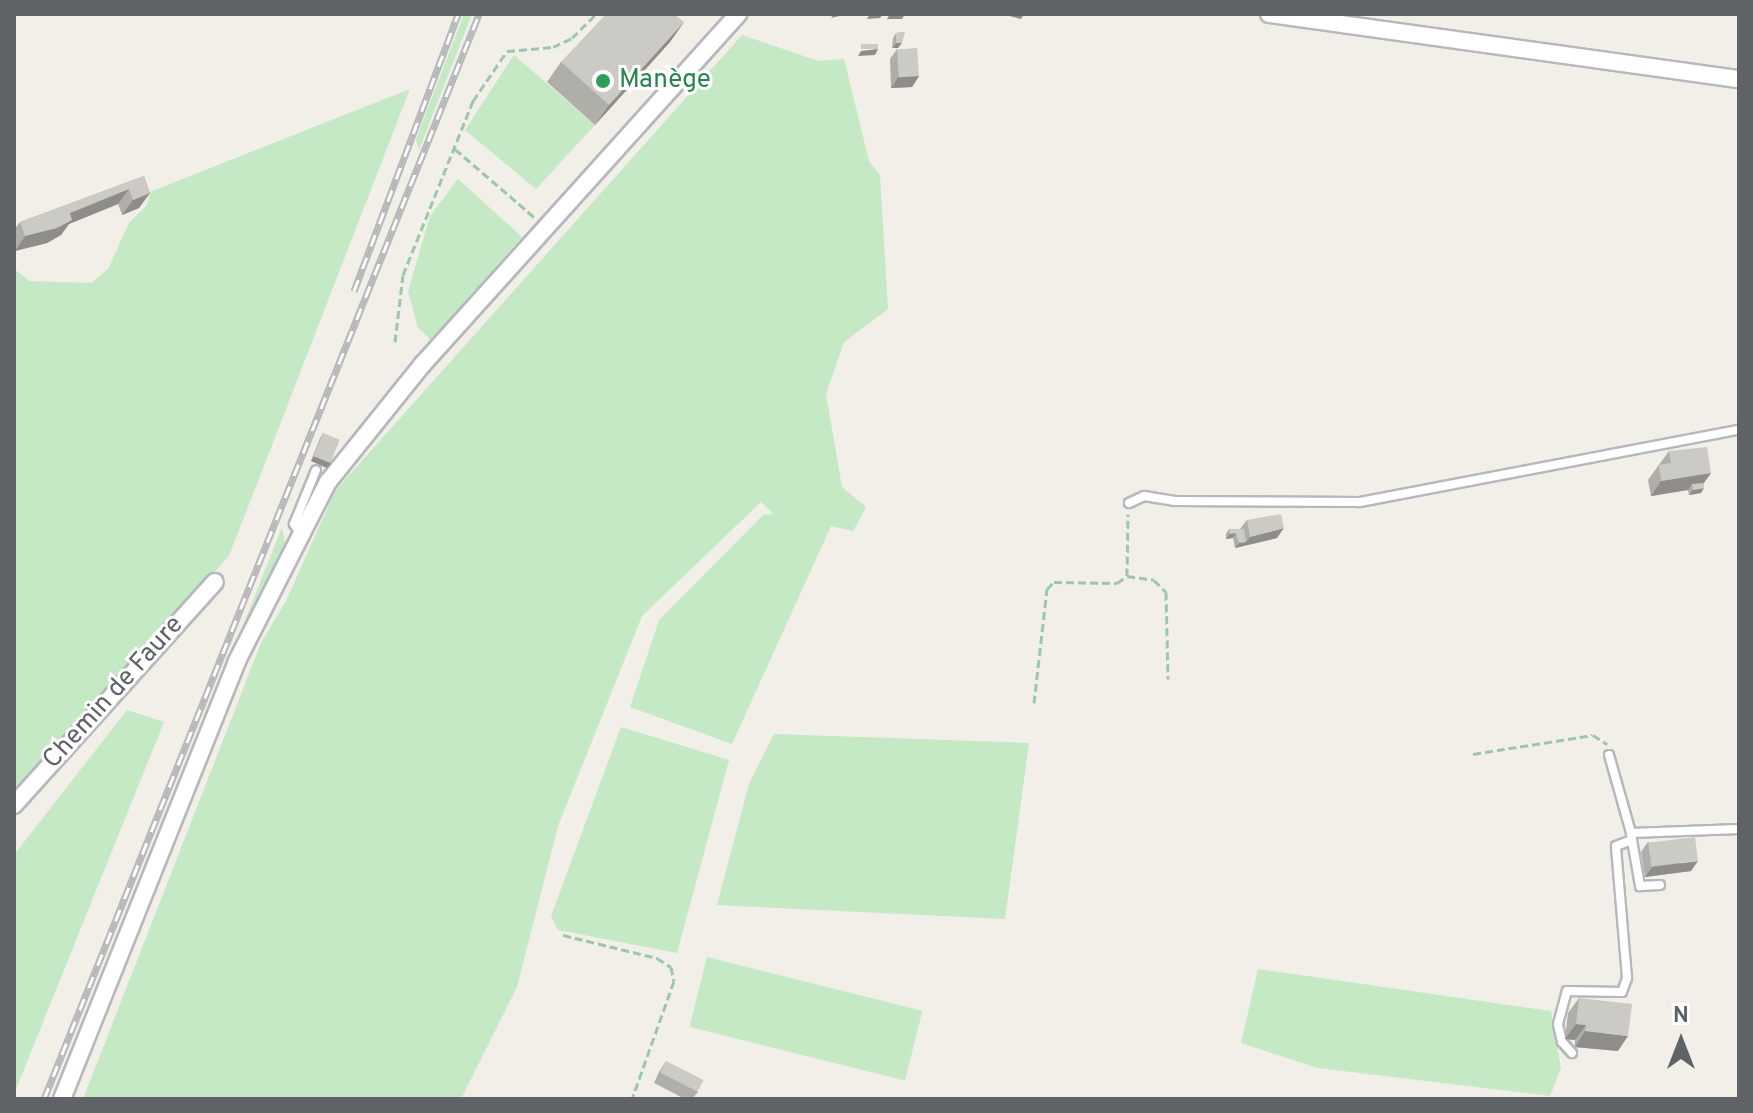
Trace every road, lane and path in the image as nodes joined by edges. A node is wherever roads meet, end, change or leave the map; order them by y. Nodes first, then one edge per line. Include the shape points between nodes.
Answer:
1 (596, 14) edge
2 (738, 14) edge
3 (1269, 14) edge
4 (1739, 79) edge
5 (455, 149) junction
6 (547, 228) junction
7 (395, 342) dead end
8 (1739, 430) edge
9 (316, 470) dead end
10 (1129, 503) joint
11 (300, 533) junction
12 (1127, 576) junction
13 (215, 582) dead end
14 (1168, 679) dead end
15 (1034, 703) dead end
16 (1473, 754) dead end
17 (1609, 755) joint
18 (14, 805) edge
19 (1739, 829) edge
20 (1631, 837) junction
21 (1660, 885) dead end
22 (563, 935) dead end
23 (1572, 1053) dead end
24 (62, 1099) edge
25 (632, 1099) edge

1 - 5 path via 572,38 553,47 507,51 473,101
2 - 6 street
3 - 4 street
5 - 6 path
5 - 7 path via 403,275
6 - 11 street via 370,425 328,482
8 - 10 lane via 1360,502 1174,501 1144,496
9 - 11 lane via 294,524
10 - 12 path
11 - 24 street via 237,661
12 - 14 path via 1154,580 1166,592
12 - 15 path via 1117,583 1054,582 1047,589
13 - 18 street, Chemin de Faure
16 - 17 path via 1593,735 1606,739
17 - 20 lane
19 - 20 lane
20 - 21 lane via 1640,886
20 - 23 lane via 1616,846 1627,978 1622,992 1567,991 1558,1024 1562,1042
22 - 25 path via 657,958 671,967 674,981

